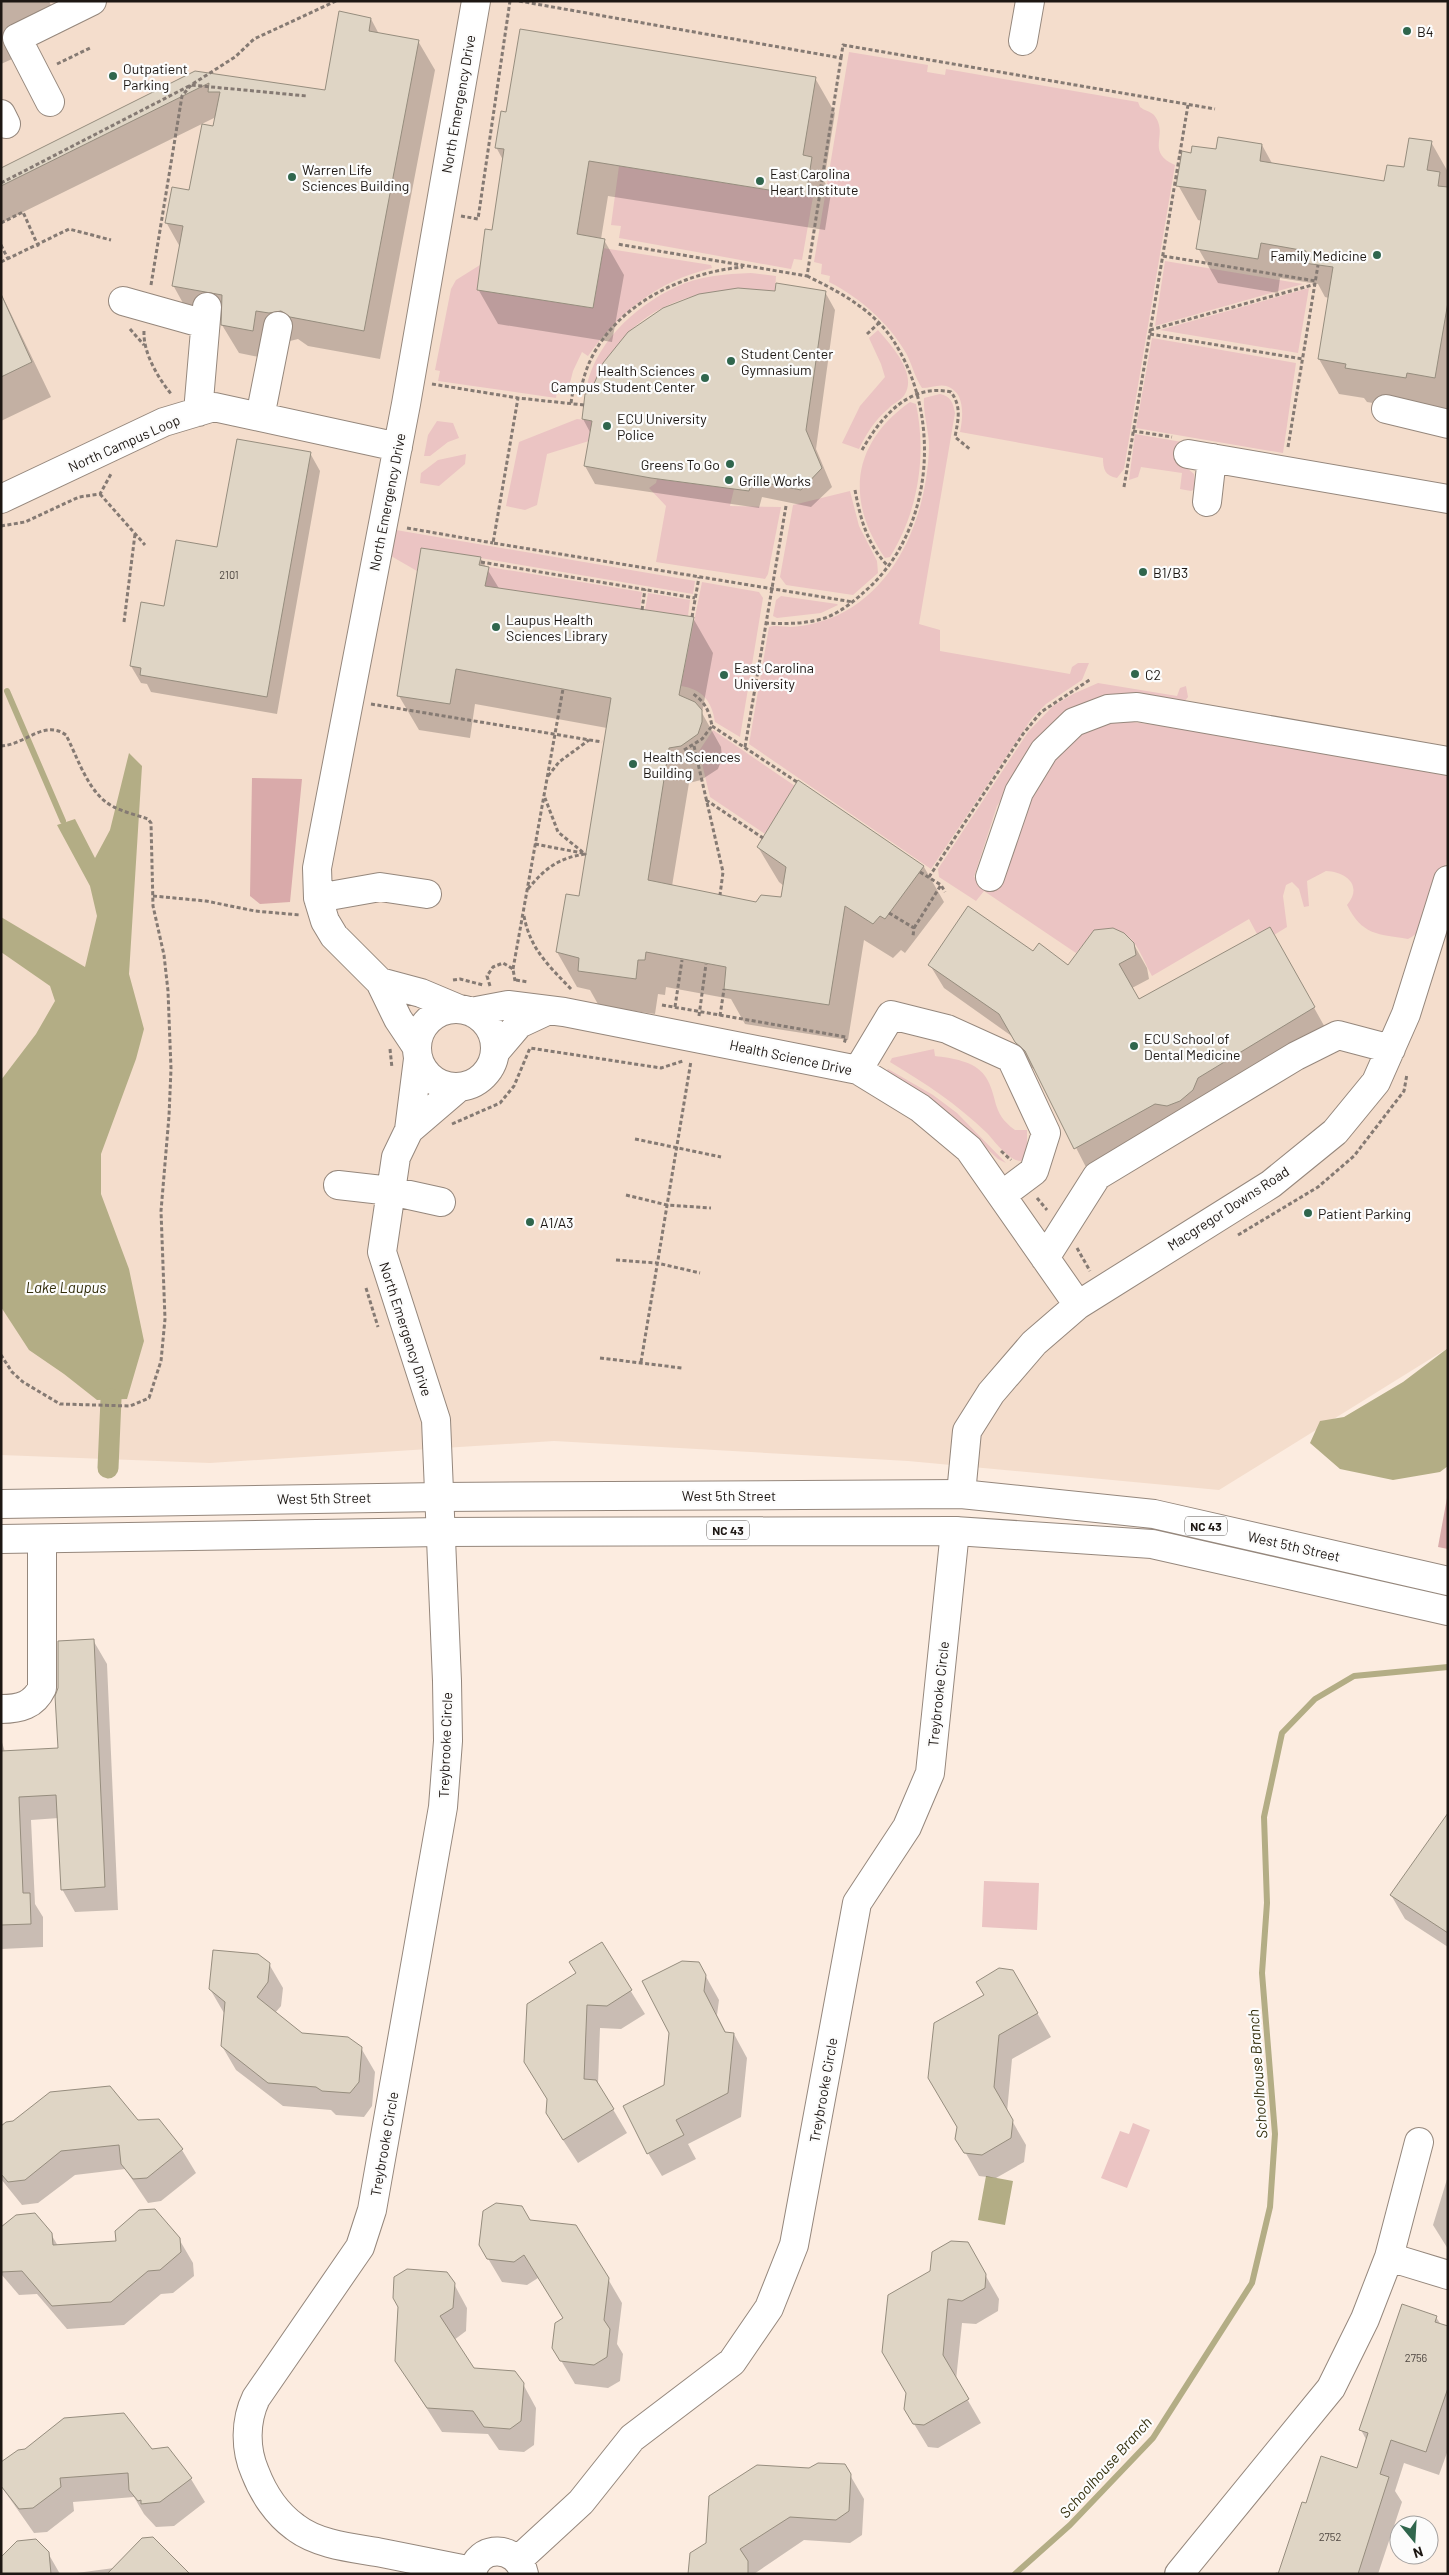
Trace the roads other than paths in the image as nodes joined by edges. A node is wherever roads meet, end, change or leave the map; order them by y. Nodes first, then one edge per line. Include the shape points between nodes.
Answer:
1 (92, 1) edge
2 (476, 1) edge
3 (1030, 1) edge
4 (1023, 41) dead end
5 (9, 42) edge
6 (50, 102) dead end
7 (123, 301) dead end
8 (278, 326) dead end
9 (1386, 410) dead end
10 (198, 412) junction
11 (260, 417) junction
12 (1448, 424) edge
13 (398, 447) junction
14 (1, 499) edge
15 (1448, 499) edge
16 (1207, 502) dead end
17 (1448, 761) edge
18 (990, 877) dead end
19 (1448, 880) edge
20 (426, 902) dead end
21 (314, 912) junction
22 (380, 982) junction
23 (556, 999) junction
24 (465, 1010) junction
25 (1391, 1050) junction
26 (496, 1051) junction
27 (417, 1052) junction
28 (858, 1070) junction
29 (458, 1088) junction
30 (409, 1130) junction
31 (338, 1185) dead end
32 (391, 1191) junction
33 (1002, 1195) junction
34 (441, 1202) dead end
35 (1045, 1258) junction
36 (1078, 1305) junction
37 (961, 1494) junction
38 (440, 1497) junction
39 (1, 1504) edge
40 (955, 1531) junction
41 (441, 1532) junction
42 (1, 1539) edge
43 (42, 1539) junction
44 (1448, 1581) edge
45 (1448, 1611) edge
46 (1, 1709) edge
47 (1418, 2142) dead end
48 (1389, 2257) junction
49 (1448, 2275) edge
50 (521, 2567) edge
51 (472, 2572) edge
52 (1179, 2574) edge

1 - 5 street
2 - 13 street, North Emergency Drive
3 - 4 street
5 - 6 street
7 - 10 street via 206,316
8 - 11 street
9 - 12 street
10 - 11 street, North Campus Loop via 214,407
10 - 14 street, North Campus Loop via 164,422
11 - 13 street, North Campus Loop
13 - 21 street, North Emergency Drive via 317,868
15 - 16 street via 1200,456
17 - 18 street via 1137,707 1108,709 1074,722 1044,751 1019,792
19 - 25 street, Macgregor Downs Road via 1406,1014
20 - 21 street via 380,887
21 - 22 street
22 - 24 street via 421,992
22 - 27 street
23 - 24 street, Health Science Drive
23 - 26 street via 519,1024
23 - 28 street, Health Science Drive via 698,1025
24 - 26 street via 482,1018 490,1027
24 - 27 street, North Emergency Drive via 446,1010 426,1023 419,1034
25 - 35 street via 1338,1035 1280,1066 1097,1176
25 - 36 street, Macgregor Downs Road via 1376,1082 1335,1132 1271,1184
26 - 29 street, North Emergency Drive via 488,1072 469,1086
27 - 29 street via 423,1071 432,1080
27 - 30 street, North Emergency Drive
28 - 33 street, Health Science Drive via 920,1108 969,1148
28 - 33 street via 891,1015 947,1029 1010,1058 1046,1133 1034,1171
29 - 30 street, North Emergency Drive
30 - 32 street, North Emergency Drive via 396,1156
31 - 32 street
32 - 34 street
32 - 38 street, North Emergency Drive via 382,1252 436,1420
33 - 35 street, Health Science Drive
35 - 36 street, Health Science Drive
36 - 37 street, Macgregor Downs Road via 1034,1343 991,1393 967,1431
37 - 38 street, West 5th Street / NC 43
37 - 44 street, West 5th Street / NC 43 via 1154,1514
38 - 39 street, West 5th Street / NC 43
38 - 41 street, North Emergency Drive
40 - 41 street, NC 43
40 - 45 street, NC 43 via 1152,1544
40 - 50 street, Treybrooke Circle via 930,1773 907,1827 857,1903 794,2245 770,2308 732,2362 632,2438 581,2502
41 - 43 street, NC 43
41 - 51 street, Treybrooke Circle via 448,1741 443,1808 372,2210 360,2247 256,2398 248,2444 251,2464 263,2490 295,2528 342,2546
42 - 43 street, NC 43
43 - 46 street via 42,1688 28,1704 15,1709
47 - 48 street
48 - 49 street
48 - 52 street via 1365,2319 1331,2388
50 - 51 street, Treybrooke Circle via 504,2551 481,2557

